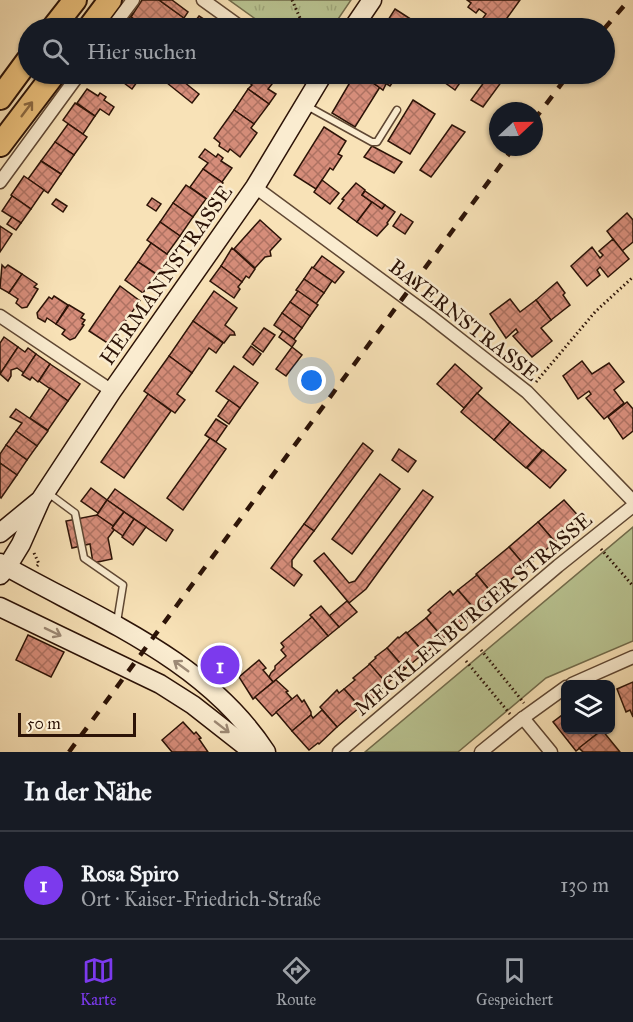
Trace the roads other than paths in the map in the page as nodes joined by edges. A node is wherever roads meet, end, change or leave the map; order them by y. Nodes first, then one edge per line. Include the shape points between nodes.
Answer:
1 (75, 0) edge
2 (111, 0) edge
3 (133, 0) edge
4 (202, 0) edge
5 (372, 0) edge
6 (61, 18) edge
7 (97, 18) edge
8 (120, 18) edge
9 (228, 18) edge
10 (360, 18) edge
11 (18, 74) edge
12 (46, 84) edge
13 (72, 84) edge
14 (311, 84) edge
15 (0, 98) edge
16 (304, 104) junction
17 (397, 110) dead end
18 (0, 145) edge
19 (0, 182) edge
20 (255, 187) junction
21 (0, 316) edge
22 (112, 391) junction
23 (44, 495) junction
24 (633, 501) edge
25 (633, 506) edge
26 (0, 533) edge
27 (2, 568) edge
28 (0, 607) edge
29 (116, 625) junction
30 (633, 657) edge
31 (581, 680) edge
32 (561, 691) edge
33 (524, 717) junction
34 (253, 752) edge
35 (266, 752) edge
36 (339, 752) edge
37 (482, 752) edge
38 (551, 752) edge

1 - 6 highway
2 - 7 highway
3 - 8 street
4 - 9 street
5 - 10 street
11 - 15 highway
18 -> 12 highway
13 - 19 street
14 - 16 street, HERMANNSTRASSE
16 - 17 lane via 372,142 377,142
16 - 20 street, HERMANNSTRASSE
20 - 22 street, HERMANNSTRASSE
20 - 24 street, BAYERNSTRASSE via 527,392
21 - 22 street
22 - 23 street, HERMANNSTRASSE
23 - 26 street, HERMANNSTRASSE
23 - 27 street, HERMANNSTRASSE via 21,544
23 - 29 lane via 75,513 84,558 123,585
25 - 36 street, MECKLENBURGER STRASSE
27 - 29 street
28 -> 34 street via 160,684
35 -> 29 street via 206,684
30 - 31 street
32 - 33 street
33 - 37 street
33 - 38 street

